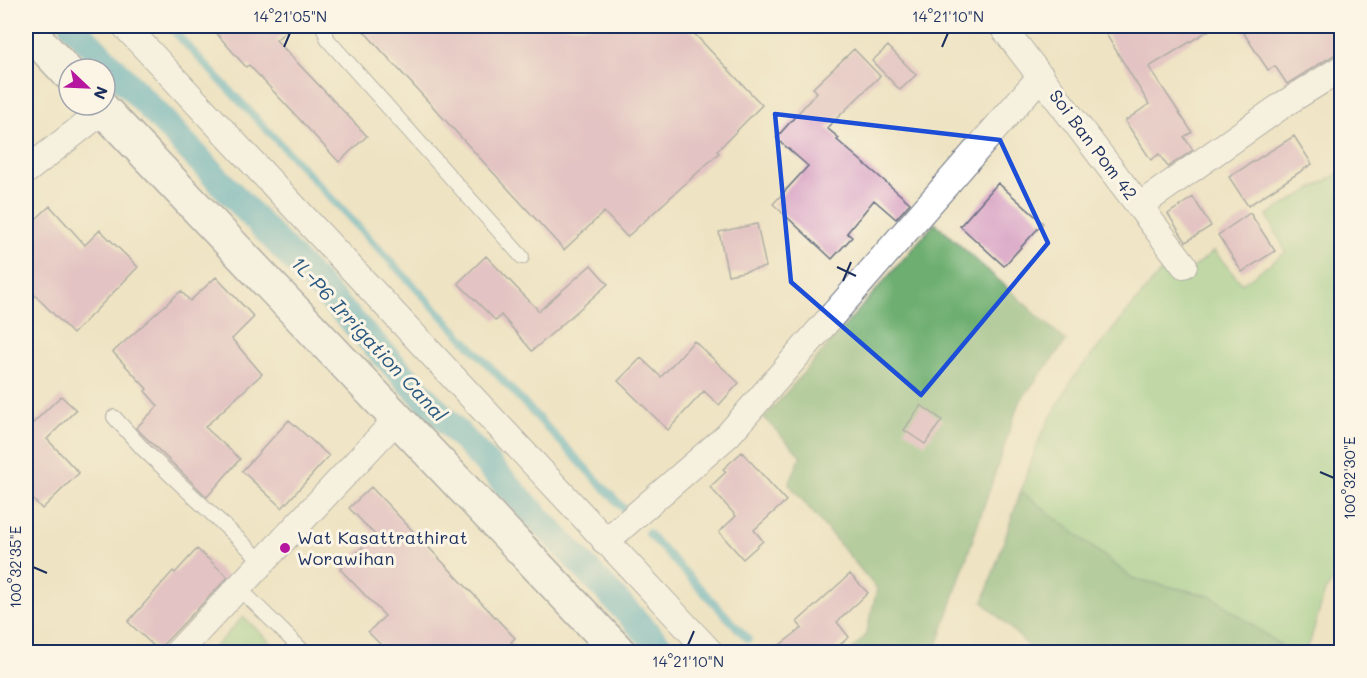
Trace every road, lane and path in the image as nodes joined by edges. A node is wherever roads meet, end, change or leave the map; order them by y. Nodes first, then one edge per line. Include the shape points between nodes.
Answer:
1 (126, 26) edge
2 (323, 26) edge
3 (1002, 26) edge
4 (26, 28) edge
5 (57, 61) edge
6 (1341, 68) edge
7 (1041, 76) junction
8 (90, 117) edge
9 (110, 117) edge
10 (26, 171) edge
11 (1139, 206) junction
12 (522, 256) dead end
13 (1184, 265) dead end
14 (114, 417) dead end
15 (397, 419) junction
16 (605, 542) junction
17 (262, 562) junction
18 (238, 587) junction
19 (178, 652) edge
20 (304, 652) edge
21 (619, 652) edge
22 (710, 652) edge

1 - 16 street
2 - 12 lane via 328,40
3 - 7 street, Soi Ban Pom 42
4 - 5 main road
6 - 11 street
7 - 11 street, Soi Ban Pom 42
7 - 16 street via 728,435
8 - 10 street
9 - 15 main road
11 - 13 street, Soi Ban Pom 42
14 - 17 lane
15 - 17 street
15 - 21 main road
16 - 22 street
17 - 18 street
18 - 19 street
18 - 20 lane

